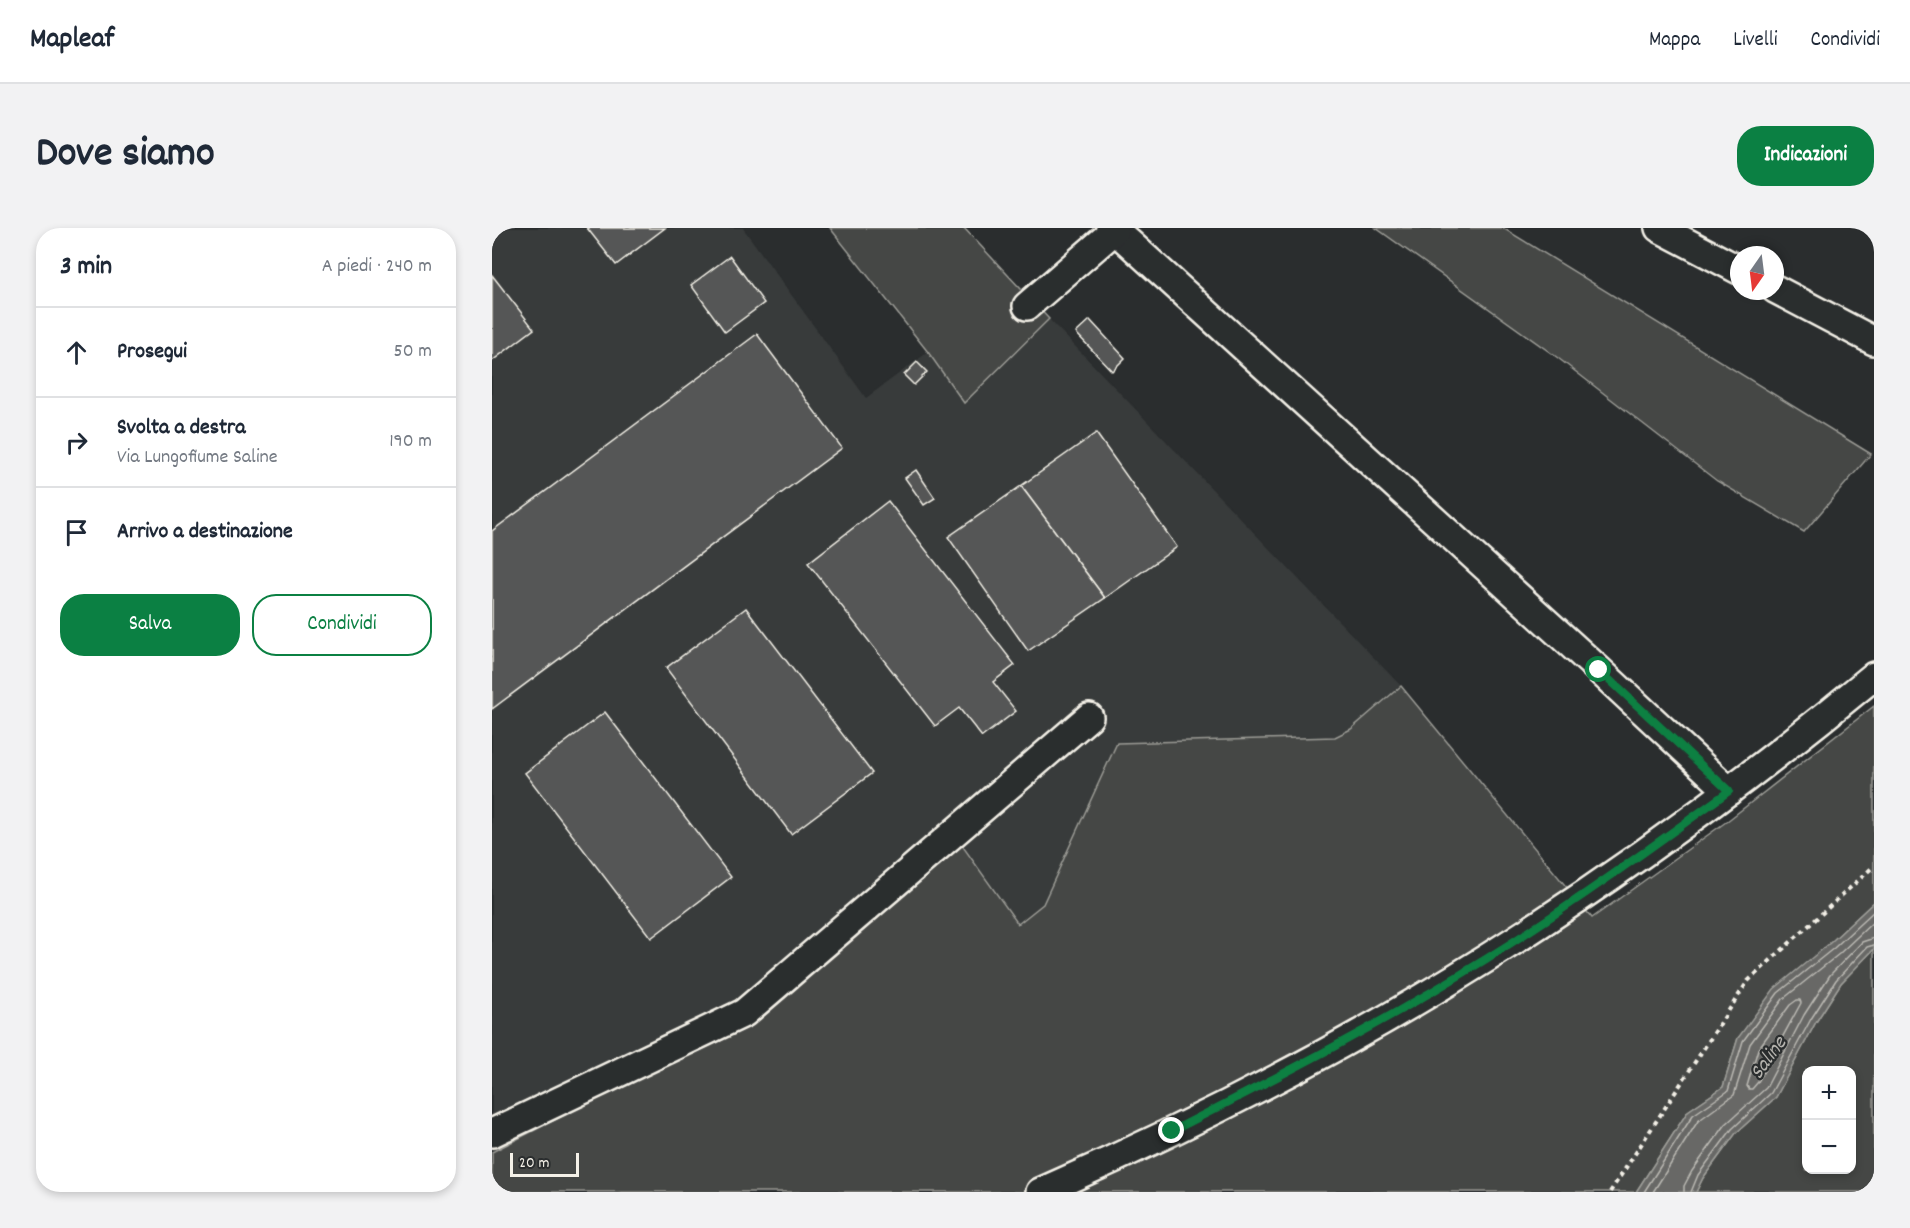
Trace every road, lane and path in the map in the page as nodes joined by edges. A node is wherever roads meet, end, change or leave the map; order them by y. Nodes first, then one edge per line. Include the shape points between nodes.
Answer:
1 (1659, 228) edge
2 (1114, 229) edge
3 (1730, 265) edge
4 (1784, 294) edge
5 (1027, 306) dead end
6 (1874, 341) edge
7 (1874, 676) edge
8 (1089, 717) dead end
9 (1729, 791) junction
10 (1874, 866) edge
11 (492, 1133) edge
12 (1040, 1192) edge
13 (1610, 1192) edge

1 - 3 street
2 - 5 street
2 - 9 street
4 - 6 street
7 - 9 street
8 - 11 street via 744,1013
9 - 12 street via 1570,904 1398,1010 1172,1131
10 - 13 path via 1748,981

